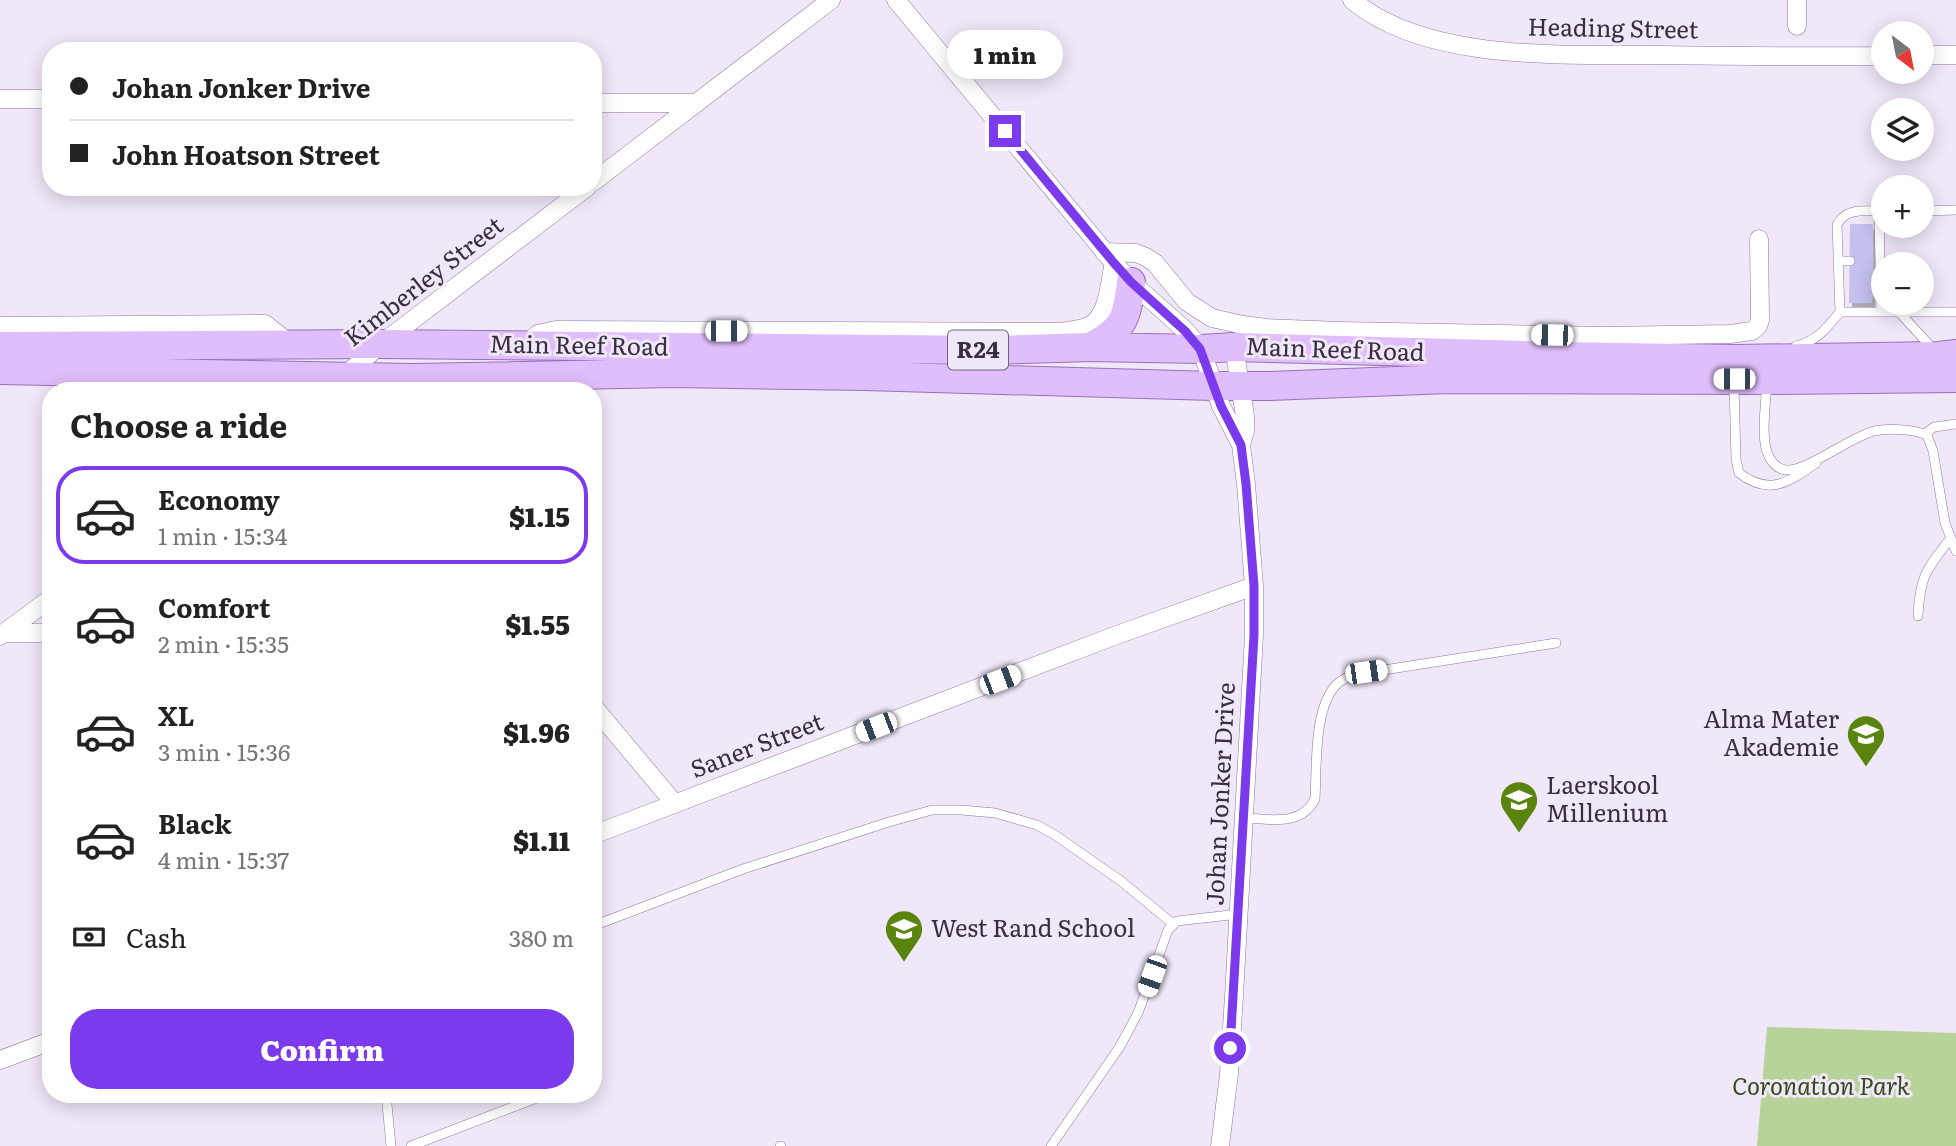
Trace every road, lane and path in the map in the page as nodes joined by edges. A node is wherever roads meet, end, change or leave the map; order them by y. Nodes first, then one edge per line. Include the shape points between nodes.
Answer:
1 (831, 0) edge
2 (897, 0) edge
3 (1352, 0) edge
4 (1797, 0) edge
5 (1797, 26) dead end
6 (1934, 55) edge
7 (1956, 55) edge
8 (1871, 56) edge
9 (0, 99) edge
10 (42, 99) edge
11 (602, 103) edge
12 (697, 103) junction
13 (602, 175) edge
14 (575, 196) edge
15 (1956, 210) edge
16 (1871, 211) edge
17 (1934, 211) edge
18 (1759, 239) dead end
19 (1838, 261) junction
20 (1850, 261) dead end
21 (1117, 266) junction
22 (1871, 312) edge
23 (1934, 312) edge
24 (1956, 312) edge
25 (1840, 313) junction
26 (1902, 315) edge
27 (0, 326) edge
28 (381, 344) junction
29 (293, 345) junction
30 (0, 346) edge
31 (524, 346) junction
32 (1090, 347) junction
33 (1234, 347) junction
34 (1200, 349) junction
35 (1950, 363) edge
36 (1735, 369) junction
37 (0, 370) edge
38 (1767, 380) junction
39 (231, 382) edge
40 (336, 382) edge
41 (360, 382) edge
42 (1241, 385) junction
43 (1213, 386) junction
44 (1956, 424) edge
45 (1926, 434) junction
46 (1241, 445) junction
47 (1828, 453) junction
48 (1950, 539) junction
49 (1956, 551) edge
50 (1254, 586) junction
51 (42, 605) edge
52 (1918, 616) dead end
53 (42, 633) edge
54 (2, 634) edge
55 (1556, 643) dead end
56 (602, 717) edge
57 (675, 804) junction
58 (1244, 818) junction
59 (602, 832) edge
60 (1239, 914) junction
61 (602, 923) edge
62 (1173, 924) junction
63 (42, 1044) edge
64 (0, 1060) edge
65 (387, 1103) edge
66 (523, 1103) edge
67 (391, 1146) edge
68 (411, 1146) edge
69 (1051, 1146) edge
70 (1220, 1146) edge

1 - 12 street
2 - 21 street
3 - 8 street, Heading Street via 1400,27 1480,50
4 - 5 street
6 - 7 street
9 - 10 street
11 - 12 street
12 - 13 street
14 - 28 street, Kimberley Street
15 - 17 lane
16 - 19 lane via 1842,216 1837,225
18 - 21 street via 1760,320 1752,331 1730,334 1604,336 1243,325 1198,311 1146,257 1136,253
19 - 20 lane
19 - 25 lane
21 - 31 street via 1097,321 1060,332 556,330 538,334
21 - 32 main road via 1129,300 1123,320 1110,337
21 - 34 street
22 - 25 lane
23 - 24 lane
25 - 36 lane via 1812,341
26 - 35 lane
27 - 29 street via 265,324
28 - 29 main road, Main Reef Road / R24
28 - 31 main road, Main Reef Road / R24
28 - 40 street, Kimberley Street
29 - 30 main road, Main Reef Road / R24
31 - 32 main road, Main Reef Road / R24
32 - 34 main road, Main Reef Road / R24
33 - 34 main road, Main Reef Road / R24
33 - 36 main road, Main Reef Road / R24 via 1523,355
33 - 42 street, Johan Jonker Drive
34 - 43 street, Johan Jonker Drive
35 - 36 main road, Main Reef Road / R24
35 - 38 main road, Main Reef Road / R24
36 - 38 main road, Main Reef Road / R24
36 - 42 main road, Main Reef Road / R24 via 1579,380
36 - 47 lane via 1739,473 1760,485 1777,485
37 - 39 main road, R24
38 - 47 lane via 1765,442 1774,463 1792,469
41 - 43 main road, R24 via 674,373
42 - 43 main road, Main Reef Road / R24
42 - 46 street, Johan Jonker Drive via 1245,416
43 - 46 street, Johan Jonker Drive
44 - 45 lane via 1934,427
45 - 47 lane via 1875,431
45 - 48 lane
46 - 50 street, Johan Jonker Drive
48 - 49 lane
48 - 52 lane via 1926,569
50 - 57 street, Saner Street
50 - 58 street, Johan Jonker Drive
51 - 54 street
53 - 54 street
55 - 58 lane via 1352,675 1326,699 1319,722 1315,799 1310,809 1287,820
56 - 57 street
57 - 59 street, Saner Street
58 - 60 street, Johan Jonker Drive
60 - 62 lane
60 - 70 street, Johan Jonker Drive
61 - 62 lane via 743,869 889,822 932,810 961,810 995,813 1037,825 1121,881
62 - 69 lane via 1138,1013
63 - 64 street
65 - 67 lane
66 - 68 lane

